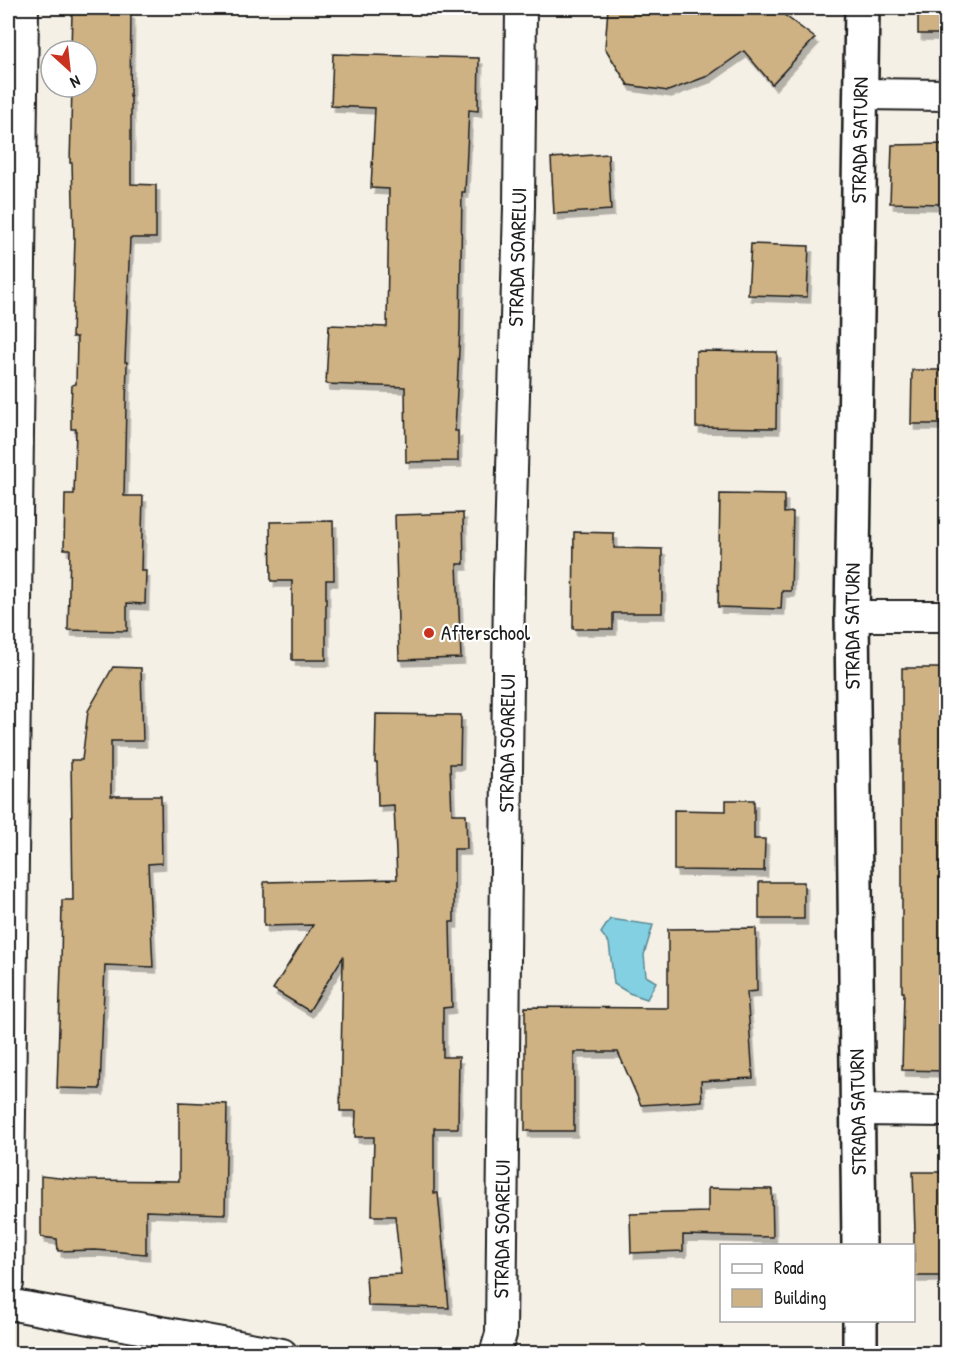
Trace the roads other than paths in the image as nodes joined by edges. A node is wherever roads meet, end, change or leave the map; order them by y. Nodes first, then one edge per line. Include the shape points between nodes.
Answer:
1 (23, 8) edge
2 (521, 8) edge
3 (862, 8) edge
4 (861, 94) junction
5 (946, 95) edge
6 (852, 616) junction
7 (946, 616) edge
8 (858, 1110) junction
9 (946, 1111) edge
10 (859, 1244) edge
11 (8, 1283) edge
12 (8, 1304) edge
13 (860, 1322) edge
14 (136, 1341) edge
15 (498, 1344) edge
16 (282, 1353) edge
17 (860, 1353) edge

1 - 11 street
2 - 15 street, STRADA SOARELUI
3 - 4 street, STRADA SATURN
4 - 5 street
4 - 6 street, STRADA SATURN
6 - 7 street
6 - 8 street, STRADA SATURN
8 - 9 street
8 - 10 street, STRADA SATURN
12 - 14 street
13 - 17 street
14 - 16 street

